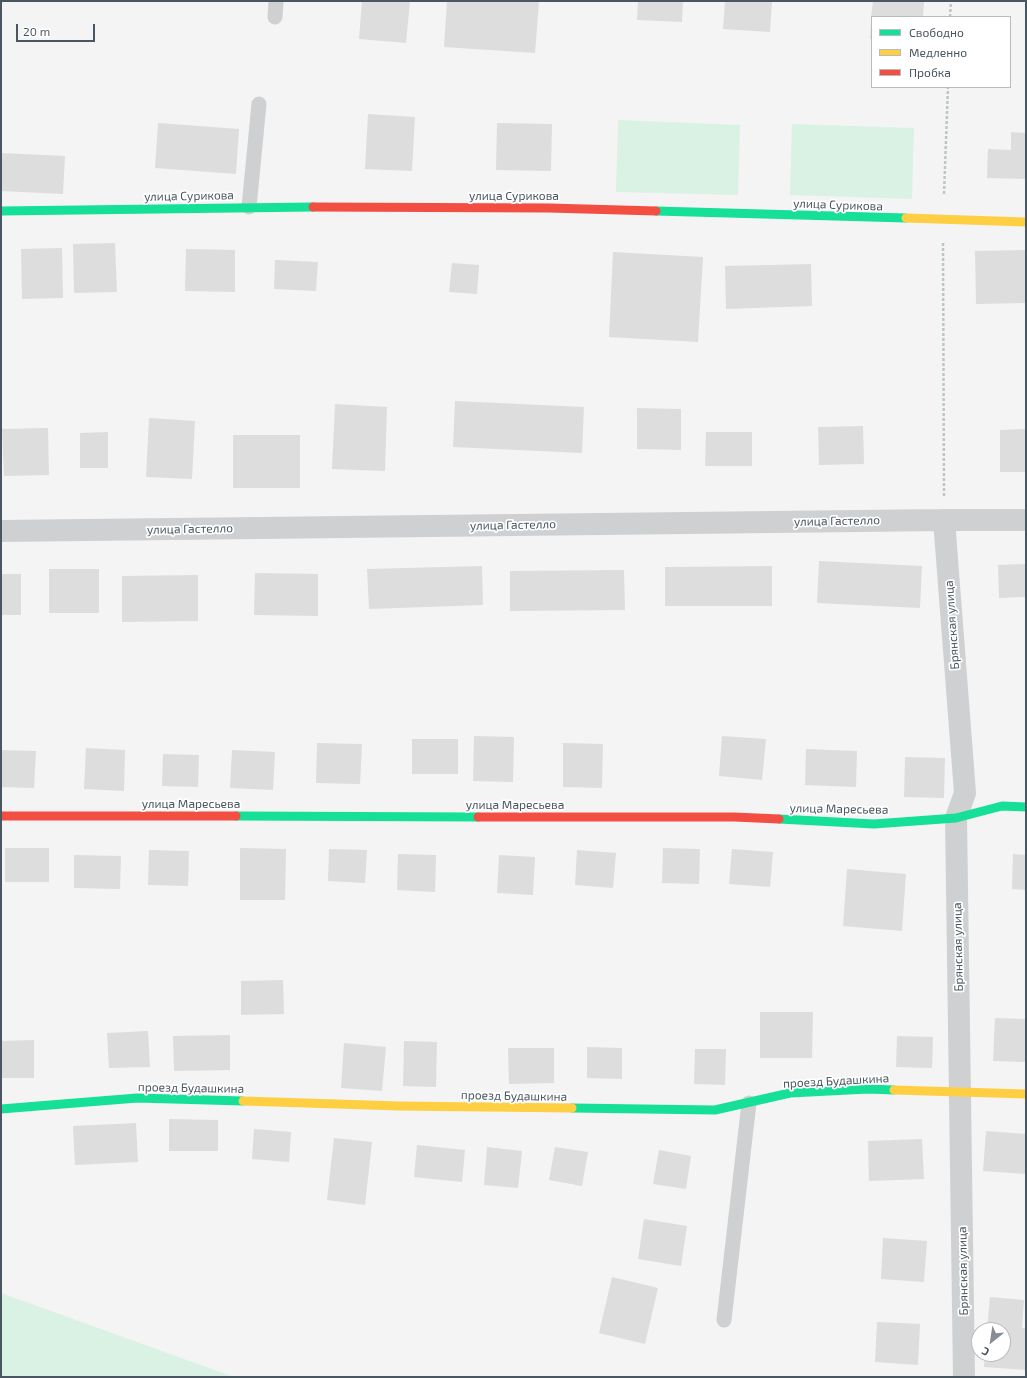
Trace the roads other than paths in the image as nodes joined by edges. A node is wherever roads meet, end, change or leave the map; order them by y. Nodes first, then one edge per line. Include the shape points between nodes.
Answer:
1 (276, 1) edge
2 (275, 17) dead end
3 (259, 104) dead end
4 (249, 207) junction
5 (1, 211) edge
6 (1026, 222) edge
7 (944, 520) junction
8 (1026, 520) edge
9 (1, 531) edge
10 (1026, 807) edge
11 (1, 816) edge
12 (956, 818) junction
13 (961, 1093) junction
14 (1026, 1094) edge
15 (749, 1103) junction
16 (1, 1109) edge
17 (724, 1320) dead end
18 (964, 1377) edge

1 - 2 lane
3 - 4 lane
4 - 5 street, улица Сурикова
4 - 6 street, улица Сурикова via 549,208
7 - 8 street, улица Гастелло
7 - 9 street, улица Гастелло
7 - 12 street, Брянская улица via 965,793
10 - 12 street, улица Маресьева via 1002,806
11 - 12 street, улица Маресьева via 734,818 874,824
12 - 13 street, Брянская улица
13 - 14 street, проезд Будашкина
13 - 15 street, проезд Будашкина via 868,1090 790,1094
13 - 18 street, Брянская улица
15 - 16 street, проезд Будашкина via 715,1110 399,1106 137,1098
15 - 17 lane

